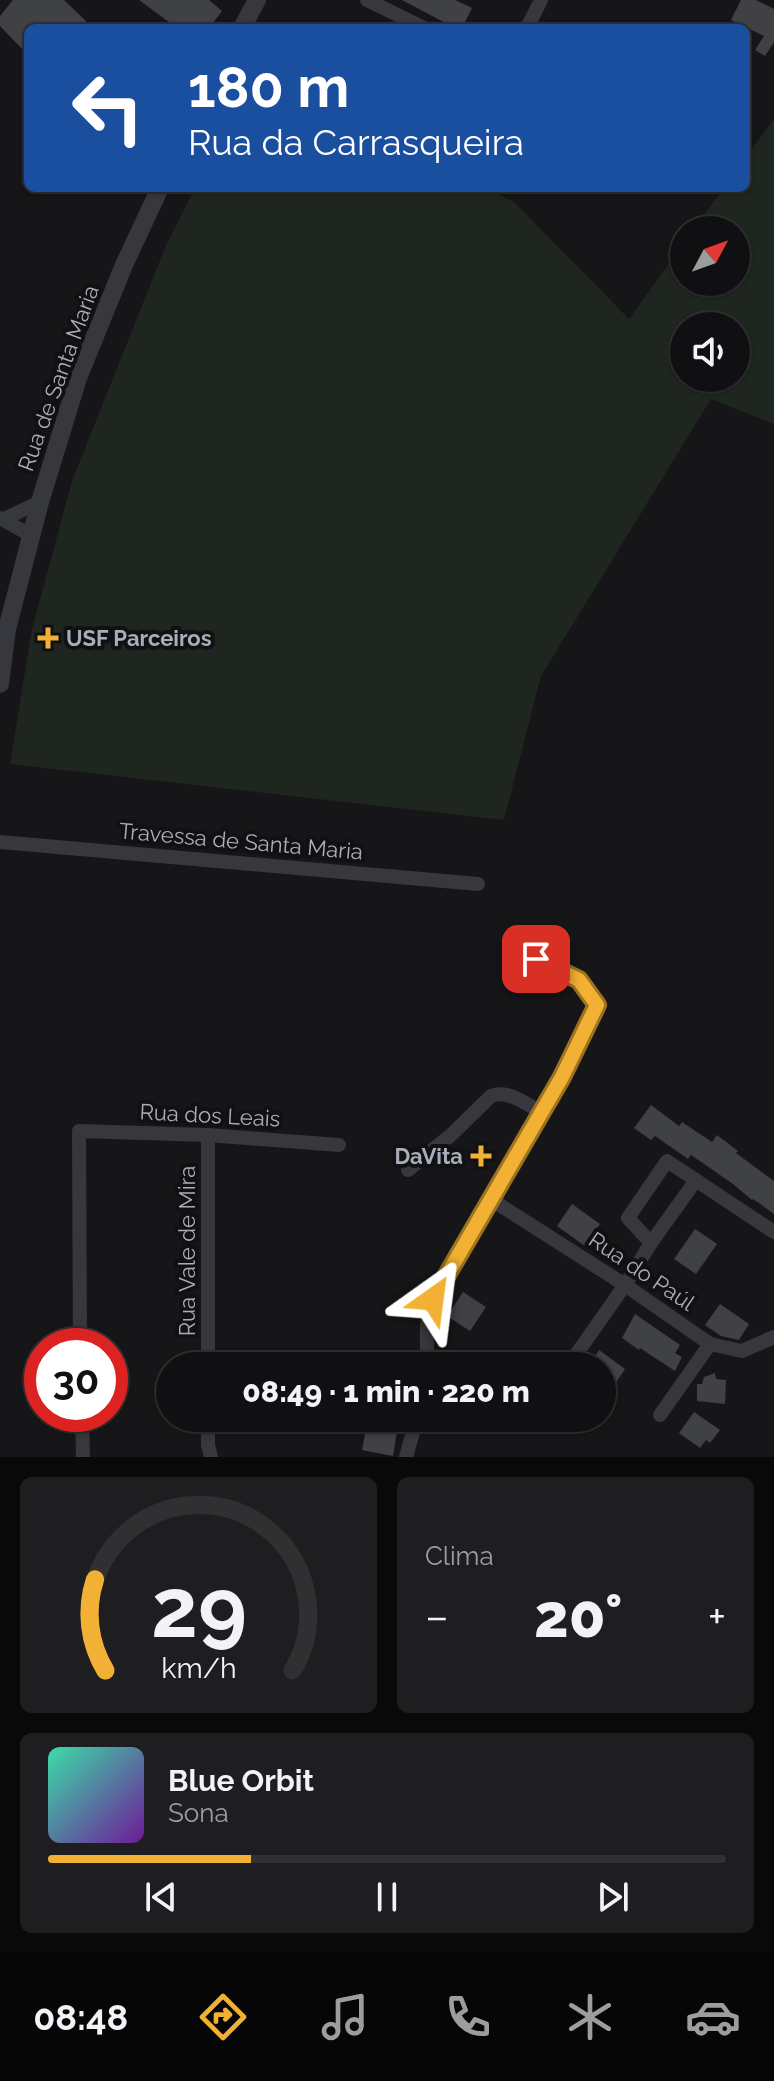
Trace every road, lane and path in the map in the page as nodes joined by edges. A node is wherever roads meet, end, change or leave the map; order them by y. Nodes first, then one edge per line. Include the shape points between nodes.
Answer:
1 (257, 0) edge
2 (367, 0) edge
3 (541, 0) edge
4 (244, 24) edge
5 (416, 24) edge
6 (529, 24) edge
7 (158, 192) edge
8 (40, 502) junction
9 (2, 518) edge
10 (32, 536) junction
11 (2, 650) edge
12 (0, 680) edge
13 (0, 842) edge
14 (478, 884) dead end
15 (536, 959) dead end
16 (541, 1112) junction
17 (208, 1135) junction
18 (339, 1145) dead end
19 (408, 1170) dead end
20 (696, 1180) junction
21 (492, 1200) junction
22 (774, 1232) edge
23 (651, 1243) junction
24 (625, 1285) junction
25 (80, 1328) edge
26 (774, 1337) edge
27 (710, 1344) junction
28 (208, 1352) edge
29 (427, 1352) edge
30 (578, 1352) edge
31 (660, 1415) dead end
32 (82, 1432) edge
33 (208, 1432) edge
34 (413, 1432) edge
35 (83, 1457) edge
36 (211, 1457) edge
37 (406, 1457) edge

1 - 4 street
2 - 5 street
3 - 6 street
7 - 8 street, Rua de Santa Maria via 78,378
8 - 9 street
8 - 10 street, Rua de Santa Maria
9 - 10 street
10 - 11 street, Rua de Santa Maria
11 - 12 street, Rua de Santa Maria
13 - 14 street, Travessa de Santa Maria
15 - 16 street via 579,980 597,1005
16 - 19 street via 506,1094 491,1096
16 - 21 street
17 - 18 street, Rua dos Leais
17 - 25 street, Rua dos Leais via 79,1131
17 - 28 street, Rua Vale de Mira
20 - 22 street
20 - 23 street
20 - 23 street via 667,1161 628,1218
21 - 24 street, Rua do Paúl
21 - 29 street via 433,1299
23 - 24 street
24 - 27 street, Rua do Paúl
24 - 30 street
26 - 27 street, Rua do Paúl via 742,1351
27 - 31 street
32 - 35 street
33 - 36 street
34 - 37 street

